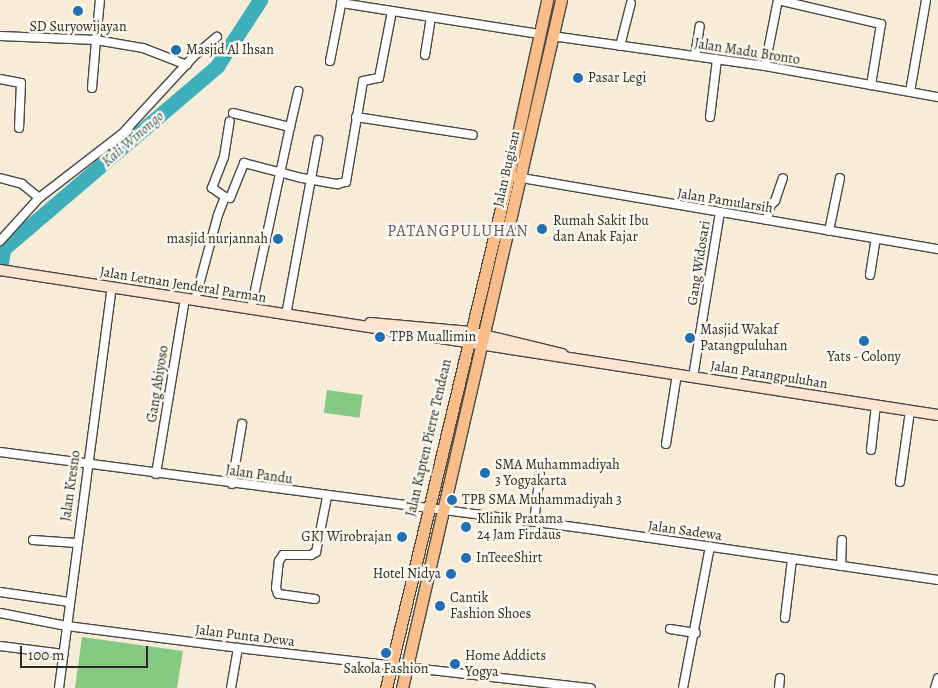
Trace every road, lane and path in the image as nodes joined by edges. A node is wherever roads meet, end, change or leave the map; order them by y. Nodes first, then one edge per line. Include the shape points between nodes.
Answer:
1 (100, 0) edge
2 (547, 0) edge
3 (561, 0) edge
4 (926, 0) edge
5 (341, 2) edge
6 (631, 3) dead end
7 (392, 11) junction
8 (431, 17) junction
9 (700, 26) dead end
10 (539, 34) junction
11 (0, 36) edge
12 (552, 36) junction
13 (217, 37) dead end
14 (96, 40) junction
15 (620, 46) junction
16 (425, 55) dead end
17 (695, 56) junction
18 (717, 59) junction
19 (330, 61) dead end
20 (187, 65) junction
21 (765, 66) junction
22 (0, 79) edge
23 (871, 84) junction
24 (92, 88) dead end
25 (298, 91) dead end
26 (910, 92) junction
27 (938, 97) edge
28 (356, 117) junction
29 (710, 117) dead end
30 (290, 127) junction
31 (19, 128) dead end
32 (473, 136) dead end
33 (318, 140) dead end
34 (280, 174) junction
35 (515, 176) junction
36 (0, 178) edge
37 (783, 178) dead end
38 (840, 178) dead end
39 (311, 180) junction
40 (225, 197) junction
41 (39, 198) junction
42 (720, 213) junction
43 (767, 220) junction
44 (828, 231) junction
45 (876, 240) junction
46 (0, 241) edge
47 (938, 249) edge
48 (0, 270) edge
49 (870, 275) dead end
50 (112, 288) junction
51 (190, 300) junction
52 (251, 309) junction
53 (286, 315) junction
54 (469, 337) junction
55 (483, 340) junction
56 (567, 357) joint
57 (677, 374) junction
58 (693, 377) junction
59 (876, 406) junction
60 (910, 411) junction
61 (938, 415) edge
62 (242, 424) dead end
63 (666, 444) dead end
64 (871, 450) dead end
65 (0, 452) edge
66 (87, 464) junction
67 (156, 474) junction
68 (540, 474) dead end
69 (900, 482) dead end
70 (232, 484) junction
71 (328, 497) junction
72 (428, 508) junction
73 (444, 511) junction
74 (534, 522) junction
75 (33, 540) dead end
76 (842, 540) dead end
77 (76, 544) junction
78 (710, 547) junction
79 (792, 559) junction
80 (841, 566) junction
81 (938, 580) edge
82 (0, 592) edge
83 (315, 599) dead end
84 (69, 602) junction
85 (0, 612) edge
86 (785, 618) dead end
87 (66, 626) junction
88 (670, 629) dead end
89 (696, 632) junction
90 (0, 646) edge
91 (238, 648) junction
92 (63, 654) junction
93 (391, 665) junction
94 (406, 667) junction
95 (780, 678) dead end
96 (938, 678) edge
97 (572, 687) edge
98 (59, 688) edge
99 (231, 688) edge
100 (386, 688) edge
101 (402, 688) edge
102 (591, 688) edge
103 (683, 688) edge
104 (779, 688) edge
105 (935, 688) edge

1 - 14 street
2 - 10 main road, Jalan Bugisan
3 - 12 main road, Jalan Bugisan
4 - 26 street
5 - 7 street
5 - 19 street
6 - 15 street
7 - 8 street
7 - 28 street via 379,78 364,80
8 - 10 street
8 - 16 street
9 - 17 street
10 - 12 main road
10 - 35 main road, Jalan Bugisan
11 - 14 street
12 - 15 street, Jalan Madu Bronto
12 - 35 main road, Jalan Bugisan
13 - 20 street
14 - 20 street via 144,48
14 - 24 street
15 - 17 street, Jalan Madu Bronto
17 - 18 street, Jalan Madu Bronto
18 - 21 street, Jalan Madu Bronto
18 - 29 street
20 - 41 street via 123,133
21 - 23 street, Jalan Madu Bronto
21 - 23 street via 778,0 881,24
22 - 31 street via 21,83
23 - 26 street, Jalan Madu Bronto
25 - 30 street
26 - 27 street, Jalan Madu Bronto
28 - 32 street
28 - 39 street via 346,182 337,184
30 - 34 street
30 - 40 street via 231,117 224,157 212,188
33 - 39 street
34 - 39 street
34 - 40 street, Gang Abiyoso via 244,164 230,198
34 - 52 street
35 - 42 street, Jalan Pamularsih
35 - 54 main road, Jalan Bugisan
35 - 55 main road, Jalan Bugisan
36 - 41 street via 22,184
37 - 43 street
38 - 44 street
39 - 53 street
40 - 51 street, Gang Abiyoso
41 - 46 street
42 - 43 street, Jalan Pamularsih
42 - 58 street, Gang Widosari
43 - 44 street, Jalan Pamularsih
44 - 45 street, Jalan Pamularsih
45 - 47 street, Jalan Pamularsih
45 - 49 street
48 - 50 street, Jalan Letnan Jenderal Parman
50 - 51 street, Jalan Letnan Jenderal Parman
50 - 66 street, Jalan Kresno
51 - 52 street, Jalan Letnan Jenderal Parman
51 - 67 street, Gang Abiyoso
52 - 53 street, Jalan Letnan Jenderal Parman
53 - 54 street, Jalan Letnan Jenderal Parman via 362,324 390,332
54 - 55 street, Jalan Letnan Jenderal Parman
54 - 72 main road, Jalan Kapten Pierre Tendean
55 - 56 street, Jalan Letnan Jenderal Parman via 550,349
55 - 73 main road
56 - 57 street, Jalan Patangpuluhan
57 - 58 street, Jalan Patangpuluhan
57 - 63 street
58 - 59 street, Jalan Patangpuluhan
59 - 60 street, Jalan Patangpuluhan
59 - 64 street
60 - 61 street, Jalan Patangpuluhan
60 - 69 street
62 - 70 street
65 - 66 street, Jalan Pandu
66 - 67 street, Jalan Pandu
66 - 77 street, Jalan Kresno
67 - 70 street, Jalan Pandu
68 - 74 street
70 - 71 street, Jalan Pandu
71 - 72 street, Jalan Pandu
71 - 83 street via 316,552 311,556 283,555 276,588 278,594
72 - 73 street, Jalan Sadewa
72 - 93 main road, Jalan Kapten Pierre Tendean
73 - 74 street, Jalan Sadewa
73 - 94 main road
74 - 78 street, Jalan Sadewa
75 - 77 street
76 - 80 street
77 - 84 street, Jalan Kresno
78 - 79 street, Jalan Sadewa
78 - 89 street
79 - 80 street, Jalan Sadewa
79 - 86 street
80 - 81 street, Jalan Sadewa
82 - 84 street
84 - 87 street, Jalan Kresno
85 - 87 street, Jalan Punta Dewa
87 - 91 street, Jalan Punta Dewa
87 - 92 street, Jalan Kresno
88 - 89 street
89 - 103 street via 689,644
90 - 92 street
91 - 93 street, Jalan Punta Dewa
91 - 99 street
92 - 98 street, Jalan Kresno
93 - 94 street, Jalan Punta Dewa
93 - 100 main road, Jalan Kapten Pierre Tendean
94 - 97 street, Jalan Punta Dewa
94 - 101 main road
95 - 104 street
96 - 105 street
97 - 102 street, Jalan Punta Dewa

